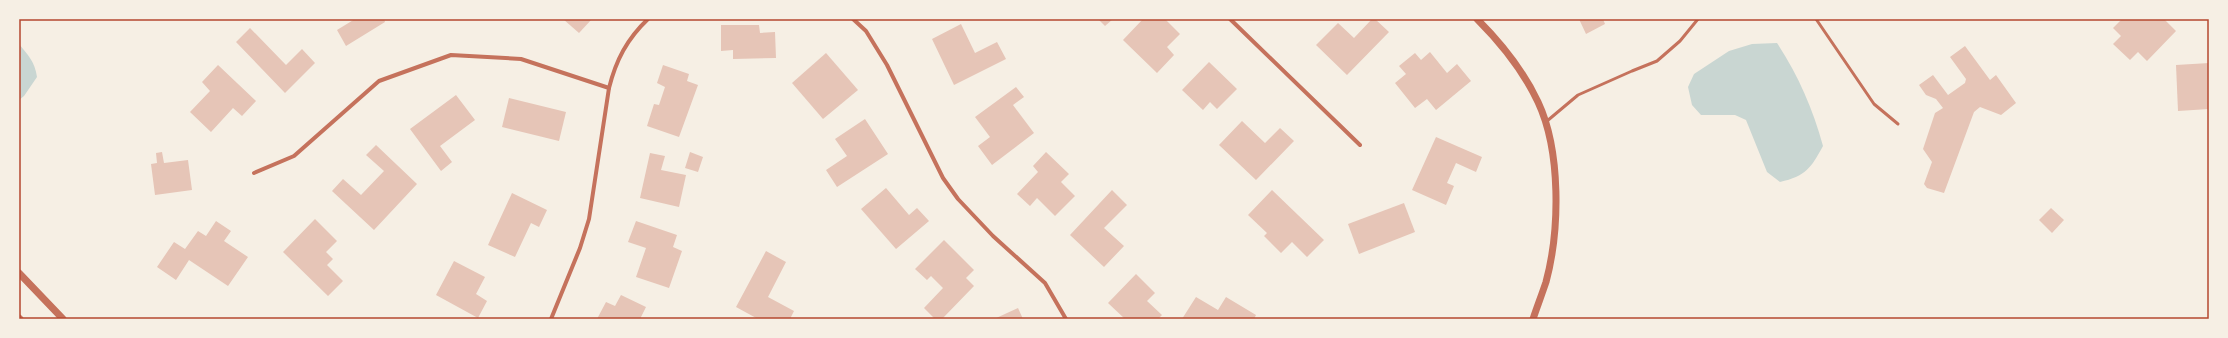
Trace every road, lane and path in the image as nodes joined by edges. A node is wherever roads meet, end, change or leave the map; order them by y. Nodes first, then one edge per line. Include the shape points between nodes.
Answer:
1 (648, 19) edge
2 (853, 19) edge
3 (1230, 19) edge
4 (1477, 19) edge
5 (1698, 19) edge
6 (1816, 19) edge
7 (609, 88) junction
8 (1545, 123) junction
9 (1898, 124) dead end
10 (1360, 146) dead end
11 (254, 173) dead end
12 (19, 273) edge
13 (63, 319) edge
14 (551, 319) edge
15 (1066, 319) edge
16 (1533, 319) edge

1 - 7 street via 623,48
2 - 15 street via 866,31 887,65 943,178 958,199 993,236 1045,282
3 - 10 street
4 - 8 street via 1526,79 1539,104
5 - 8 lane via 1680,41 1657,61 1578,95
6 - 9 lane via 1874,104
7 - 11 street via 521,60 451,55 379,81 294,156
7 - 14 street via 589,219
8 - 16 street via 1554,155 1555,208 1552,251 1546,281
12 - 13 street

